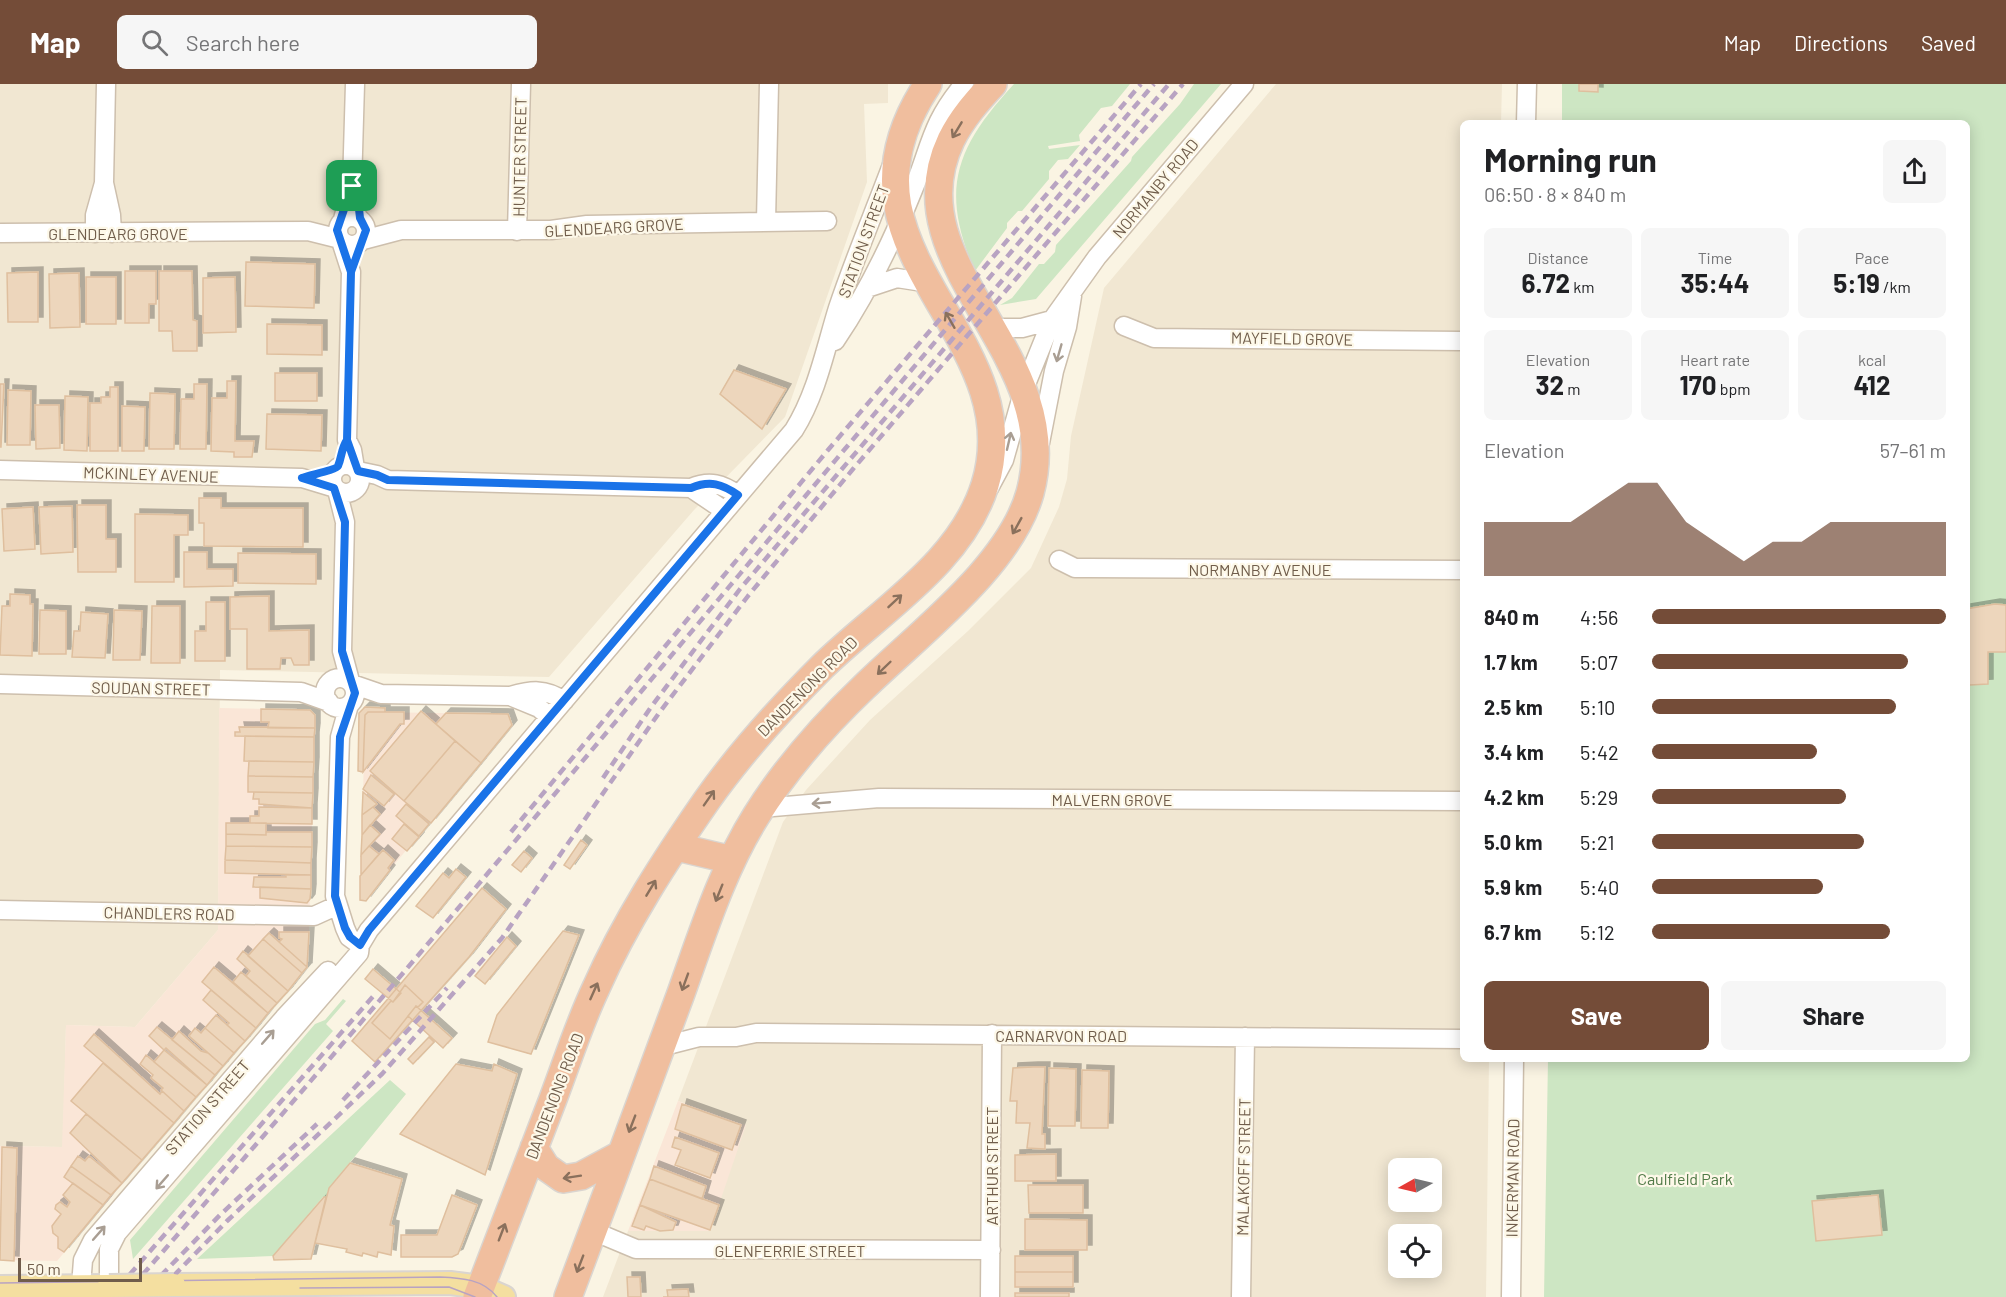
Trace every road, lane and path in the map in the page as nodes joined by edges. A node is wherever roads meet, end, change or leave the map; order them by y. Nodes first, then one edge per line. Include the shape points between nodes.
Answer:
1 (106, 84) edge
2 (355, 84) edge
3 (521, 84) edge
4 (769, 84) edge
5 (928, 84) edge
6 (964, 84) edge
7 (993, 84) edge
8 (1244, 84) edge
9 (1527, 84) edge
10 (1526, 120) edge
11 (904, 132) junction
12 (766, 221) junction
13 (827, 221) dead end
14 (900, 221) junction
15 (348, 227) junction
16 (401, 230) junction
17 (517, 231) junction
18 (0, 233) edge
19 (104, 233) junction
20 (362, 241) junction
21 (351, 272) junction
22 (929, 283) junction
23 (867, 288) junction
24 (1072, 296) junction
25 (1052, 320) junction
26 (1124, 326) dead end
27 (993, 328) junction
28 (1460, 340) edge
29 (827, 351) junction
30 (1024, 389) junction
31 (0, 470) edge
32 (1035, 471) junction
33 (346, 479) junction
34 (691, 488) junction
35 (738, 495) junction
36 (725, 511) junction
37 (974, 512) junction
38 (1059, 560) dead end
39 (1460, 570) edge
40 (341, 682) junction
41 (0, 684) edge
42 (301, 692) junction
43 (381, 694) junction
44 (510, 696) junction
45 (564, 701) junction
46 (330, 703) junction
47 (350, 704) junction
48 (550, 717) junction
49 (340, 737) junction
50 (1460, 801) edge
51 (761, 808) junction
52 (677, 847) junction
53 (732, 860) junction
54 (0, 910) edge
55 (339, 912) junction
56 (364, 938) junction
57 (992, 1034) junction
58 (1245, 1037) junction
59 (1460, 1039) edge
60 (660, 1047) junction
61 (1514, 1062) edge
62 (191, 1137) junction
63 (534, 1148) junction
64 (620, 1155) junction
65 (592, 1231) junction
66 (991, 1250) junction
67 (81, 1286) junction
68 (109, 1286) junction
69 (0, 1287) edge
70 (188, 1289) edge
71 (488, 1294) edge
72 (568, 1297) edge
73 (990, 1297) edge
74 (1241, 1297) edge
75 (1510, 1297) edge

1 - 19 street via 104,183 95,214
2 - 15 street
3 - 17 street, HUNTER STREET
4 - 12 street
5 - 11 highway, DANDENONG ROAD
6 - 14 street, STATION STREET via 936,122
7 -> 27 highway via 968,112 950,143 939,198 942,228 952,257
8 - 24 street, NORMANBY ROAD via 1097,257
9 - 10 street
11 - 14 highway, DANDENONG ROAD via 896,184
11 - 29 street, STATION STREET via 839,306
12 - 13 street, GLENDEARG GROVE
12 - 17 street, GLENDEARG GROVE via 587,225
14 - 22 highway, DANDENONG ROAD
14 - 23 street, STATION STREET
15 - 16 street, GLENDEARG GROVE
15 - 19 street, GLENDEARG GROVE via 308,231
15 - 20 street via 366,230
15 - 21 street
16 - 17 street, GLENDEARG GROVE
16 - 20 street, GLENDEARG GROVE
18 - 19 street, GLENDEARG GROVE
20 - 21 street
21 - 33 street via 347,440 341,448
22 - 23 street via 897,278
37 -> 22 highway, DANDENONG ROAD via 990,459 987,404 970,358
23 - 29 street, STATION STREET
24 - 25 street, NORMANBY ROAD
24 -> 32 street, NORMANBY ROAD
25 - 27 street via 1022,328
25 - 30 street, NORMANBY ROAD
26 - 28 street, MAYFIELD GROVE via 1154,338
27 - 30 highway
29 - 35 street, STATION STREET via 794,430
30 - 32 highway via 1034,425
37 -> 30 street, NORMANBY ROAD via 1004,460
31 - 33 street, MCKINLEY AVENUE
32 -> 51 highway via 1024,513 996,559 832,718
33 - 34 street via 376,486 388,480
33 - 40 street via 351,512 345,522 342,651 337,658
34 - 35 street via 713,483
34 - 36 street
35 - 36 street, STATION STREET
36 - 45 street, STATION STREET
52 -> 37 highway, DANDENONG ROAD via 707,800 768,724 822,667 945,554
38 - 39 street, NORMANBY AVENUE via 1075,568
40 - 42 street, SOUDAN STREET via 309,686
40 - 43 street
40 - 46 street via 326,692
40 - 47 street via 355,693
41 - 42 street, SOUDAN STREET
42 - 46 street, SOUDAN STREET
43 - 44 street
43 - 47 street
44 - 45 street via 545,691
44 - 48 street
45 - 48 street, STATION STREET
46 - 47 street via 340,708
46 - 49 street
47 - 49 street
48 - 56 street, STATION STREET
49 - 55 street
50 -> 51 street, MALVERN GROVE via 879,798
51 - 53 highway
52 - 53 highway
63 -> 52 highway, DANDENONG ROAD via 595,988
53 -> 60 highway
54 - 55 street, CHANDLERS ROAD via 314,916
55 - 56 street via 350,937
56 - 62 street, STATION STREET via 284,1018
57 - 58 street, CARNARVON ROAD
57 - 60 street, CARNARVON ROAD via 756,1033 699,1037
57 - 66 street, ARTHUR STREET
58 - 59 street, CARNARVON ROAD
58 - 74 street, MALAKOFF STREET
60 -> 64 highway
61 - 75 street, INKERMAN ROAD
67 -> 62 street, STATION STREET via 82,1264 89,1245
62 -> 68 street, STATION STREET via 113,1239 109,1249
64 -> 63 highway via 581,1176 563,1179 546,1167
71 -> 63 highway, DANDENONG ROAD
64 - 65 highway
65 - 66 street, GLENFERRIE STREET via 636,1249
65 -> 72 highway
66 - 73 street, ARTHUR STREET
67 - 68 main road
67 - 69 main road
68 - 70 main road, bridge
70 - 71 main road via 442,1282

